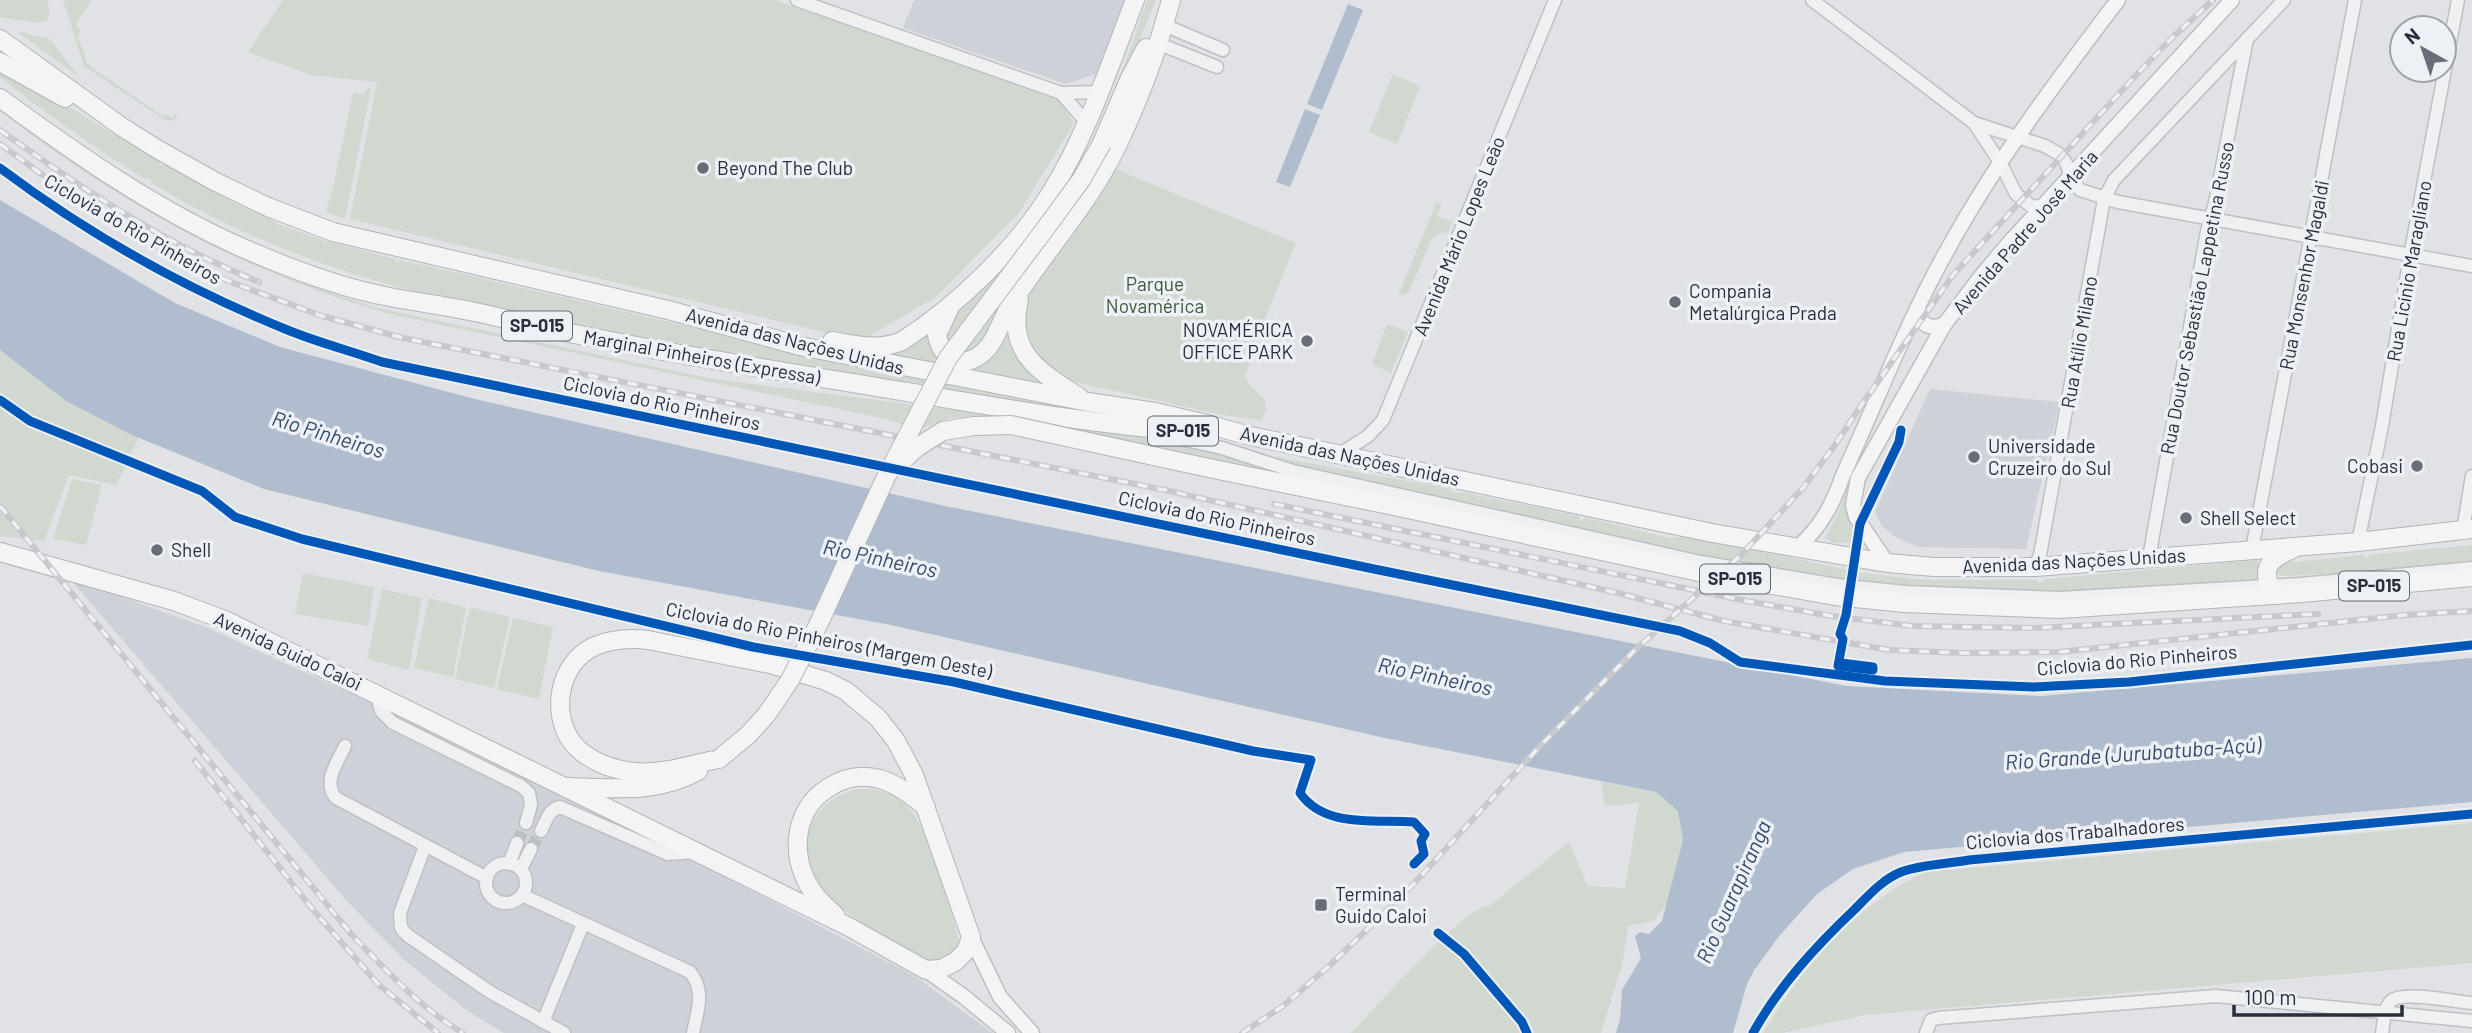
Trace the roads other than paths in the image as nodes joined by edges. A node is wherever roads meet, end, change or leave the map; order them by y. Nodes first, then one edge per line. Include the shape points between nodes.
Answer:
1 (797, 0) edge
2 (1135, 0) edge
3 (1170, 0) edge
4 (1555, 0) edge
5 (1812, 0) edge
6 (2118, 0) edge
7 (2232, 0) edge
8 (2284, 0) edge
9 (2355, 0) edge
10 (2458, 0) edge
11 (1164, 25) junction
12 (0, 38) edge
13 (2247, 39) junction
14 (1157, 43) junction
15 (1223, 50) dead end
16 (0, 62) edge
17 (1217, 67) dead end
18 (1099, 92) junction
19 (1062, 93) junction
20 (0, 98) edge
21 (1086, 122) junction
22 (1974, 123) junction
23 (121, 127) junction
24 (2017, 138) junction
25 (2001, 164) junction
26 (2071, 178) junction
27 (2104, 200) junction
28 (2044, 207) junction
29 (2210, 217) junction
30 (2311, 236) junction
31 (2410, 256) junction
32 (2472, 266) edge
33 (1024, 283) junction
34 (952, 303) junction
35 (1918, 311) junction
36 (718, 323) junction
37 (1944, 325) junction
38 (1088, 402) junction
39 (1120, 425) junction
40 (1246, 435) junction
41 (1340, 454) junction
42 (2472, 476) edge
43 (886, 477) junction
44 (2468, 530) edge
45 (2358, 542) junction
46 (2300, 547) junction
47 (1797, 548) junction
48 (2252, 550) junction
49 (0, 552) edge
50 (2149, 558) junction
51 (1887, 563) junction
52 (2035, 567) junction
53 (2472, 568) edge
54 (2472, 577) edge
55 (2272, 589) junction
56 (376, 693) junction
57 (345, 746) dead end
58 (719, 759) junction
59 (562, 787) junction
60 (531, 797) junction
61 (926, 807) junction
62 (553, 809) junction
63 (526, 823) tunnel mouth
64 (541, 831) tunnel mouth
65 (517, 843) tunnel mouth
66 (425, 846) junction
67 (531, 849) tunnel mouth
68 (696, 852) junction
69 (515, 867) junction
70 (487, 878) junction
71 (522, 895) junction
72 (583, 923) junction
73 (849, 927) junction
74 (971, 937) junction
75 (926, 970) junction
76 (2472, 1003) edge
77 (2385, 1011) junction
78 (2472, 1021) edge
79 (543, 1022) junction
80 (564, 1033) edge
81 (693, 1033) edge
82 (1008, 1033) edge
83 (1032, 1033) edge
84 (1926, 1033) edge
85 (2382, 1033) edge

1 - 19 street
2 - 18 highway
3 - 11 highway
3 - 43 highway, bridge via 1080,180 948,358
4 - 41 street, Avenida Mário Lopes Leão via 1383,420
5 - 22 street
6 - 24 main road, Avenida Padre José Maria
7 - 26 main road, Avenida Padre José Maria
8 - 13 street
9 - 30 street, Rua Monsenhor Magaldi
10 - 31 street, Rua Licínio Maragliano
11 - 14 highway
11 - 15 street
12 - 23 highway, Avenida das Nações Unidas
13 - 27 street via 2114,180
13 - 29 street, Rua Doutor Sebastião Lappetina Russo
14 - 17 street
14 - 33 highway via 1117,146 1090,194
16 - 23 highway
18 - 19 street
18 - 21 highway
19 - 21 street
20 - 39 highway, Marginal Pinheiros (Expressa) / SP-015 via 95,166 187,221 313,275 387,297 754,368
21 - 34 highway via 1051,193 992,266
22 - 24 street
22 - 25 street
23 - 36 highway, Avenida das Nações Unidas via 216,182 333,232
24 - 25 main road, Avenida Padre José Maria
24 - 26 street via 2061,155
25 - 28 street via 2016,194 2031,206
25 - 35 main road, Avenida Padre José Maria via 1948,249
26 - 27 street via 2080,190
26 - 28 main road, Avenida Padre José Maria
27 - 29 street
27 - 52 street, Rua Atílio Milano
28 - 37 main road, Avenida Padre José Maria
29 - 30 street
29 - 50 street, Rua Doutor Sebastião Lappetina Russo
30 - 31 street
30 - 48 street, Rua Monsenhor Magaldi
31 - 32 street
31 - 45 street, Rua Licínio Maragliano
33 - 34 highway via 986,350 966,361 947,356 939,342 939,327
33 - 38 highway via 1015,319 1021,347 1033,365
34 - 36 highway via 902,341 884,347
35 - 37 main road via 1926,326
35 - 47 main road, Avenida Padre José Maria via 1833,504 1814,533
36 - 38 highway, Avenida das Nações Unidas via 800,346
37 - 51 main road, Avenida Padre José Maria via 1858,478 1853,505 1856,517
38 - 40 highway, Avenida das Nações Unidas via 1155,412
39 - 40 highway, Marginal Pinheiros (Expressa) / SP-015
39 - 55 street via 1391,494 1701,562 1837,585 2060,598
40 - 41 highway, Avenida das Nações Unidas / SP-015
41 - 47 highway, Avenida das Nações Unidas / SP-015
42 - 44 street
43 - 55 highway, Avenida das Nações Unidas / SP-015, bridge via 916,448 943,431 1011,425 1699,572 1835,596 2060,609
43 - 58 highway, SP-015, bridge via 790,680 767,714
44 - 45 highway, Avenida das Nações Unidas / SP-015
45 - 46 highway, Avenida das Nações Unidas / SP-015
46 - 48 highway, Avenida das Nações Unidas / SP-015
46 - 55 highway via 2277,555 2269,564 2266,575
47 - 51 highway, Avenida das Nações Unidas / SP-015
48 - 50 highway, Avenida das Nações Unidas / SP-015
49 - 56 highway, Avenida Guido Caloi / SP-015 via 199,610
50 - 52 highway, Avenida das Nações Unidas / SP-015
51 - 52 highway, Avenida das Nações Unidas / SP-015
53 - 55 street
54 - 55 highway, Avenida das Nações Unidas / SP-015
56 - 59 highway, Avenida Guido Caloi / SP-015
56 - 60 street via 381,711 393,723 521,786
57 - 66 street via 330,779 335,798
58 - 59 highway, SP-015 via 687,777 642,789
58 - 61 highway via 634,772 593,760 567,735 560,712 564,679 581,655 594,647 621,639 648,639 770,664 826,681 878,718 896,741
59 - 68 highway, Avenida Guido Caloi
60 - 62 street
60 - 63 street
61 - 73 highway via 905,790 881,780 849,777 823,791 799,821 797,838 804,872 815,896
61 - 74 highway
62 - 64 street
62 - 68 street via 560,807 668,854
65 - 69 street
66 - 70 street
66 - 79 street via 400,913 401,928 472,980
67 - 69 street
68 - 73 highway, Avenida Guido Caloi
69 - 70 street via 495,867
69 - 71 street via 526,882
70 - 71 street via 488,891 497,901 511,902
71 - 72 street
72 - 79 street
72 - 81 street via 690,972 697,980 700,998
73 - 75 highway
74 - 75 highway via 955,962
74 - 83 main road via 1000,997
75 - 82 main road
76 - 77 street via 2403,995 2391,1000
77 - 78 street
77 - 84 street via 2217,996 1938,1018 1931,1020
77 - 85 street
79 - 80 street

